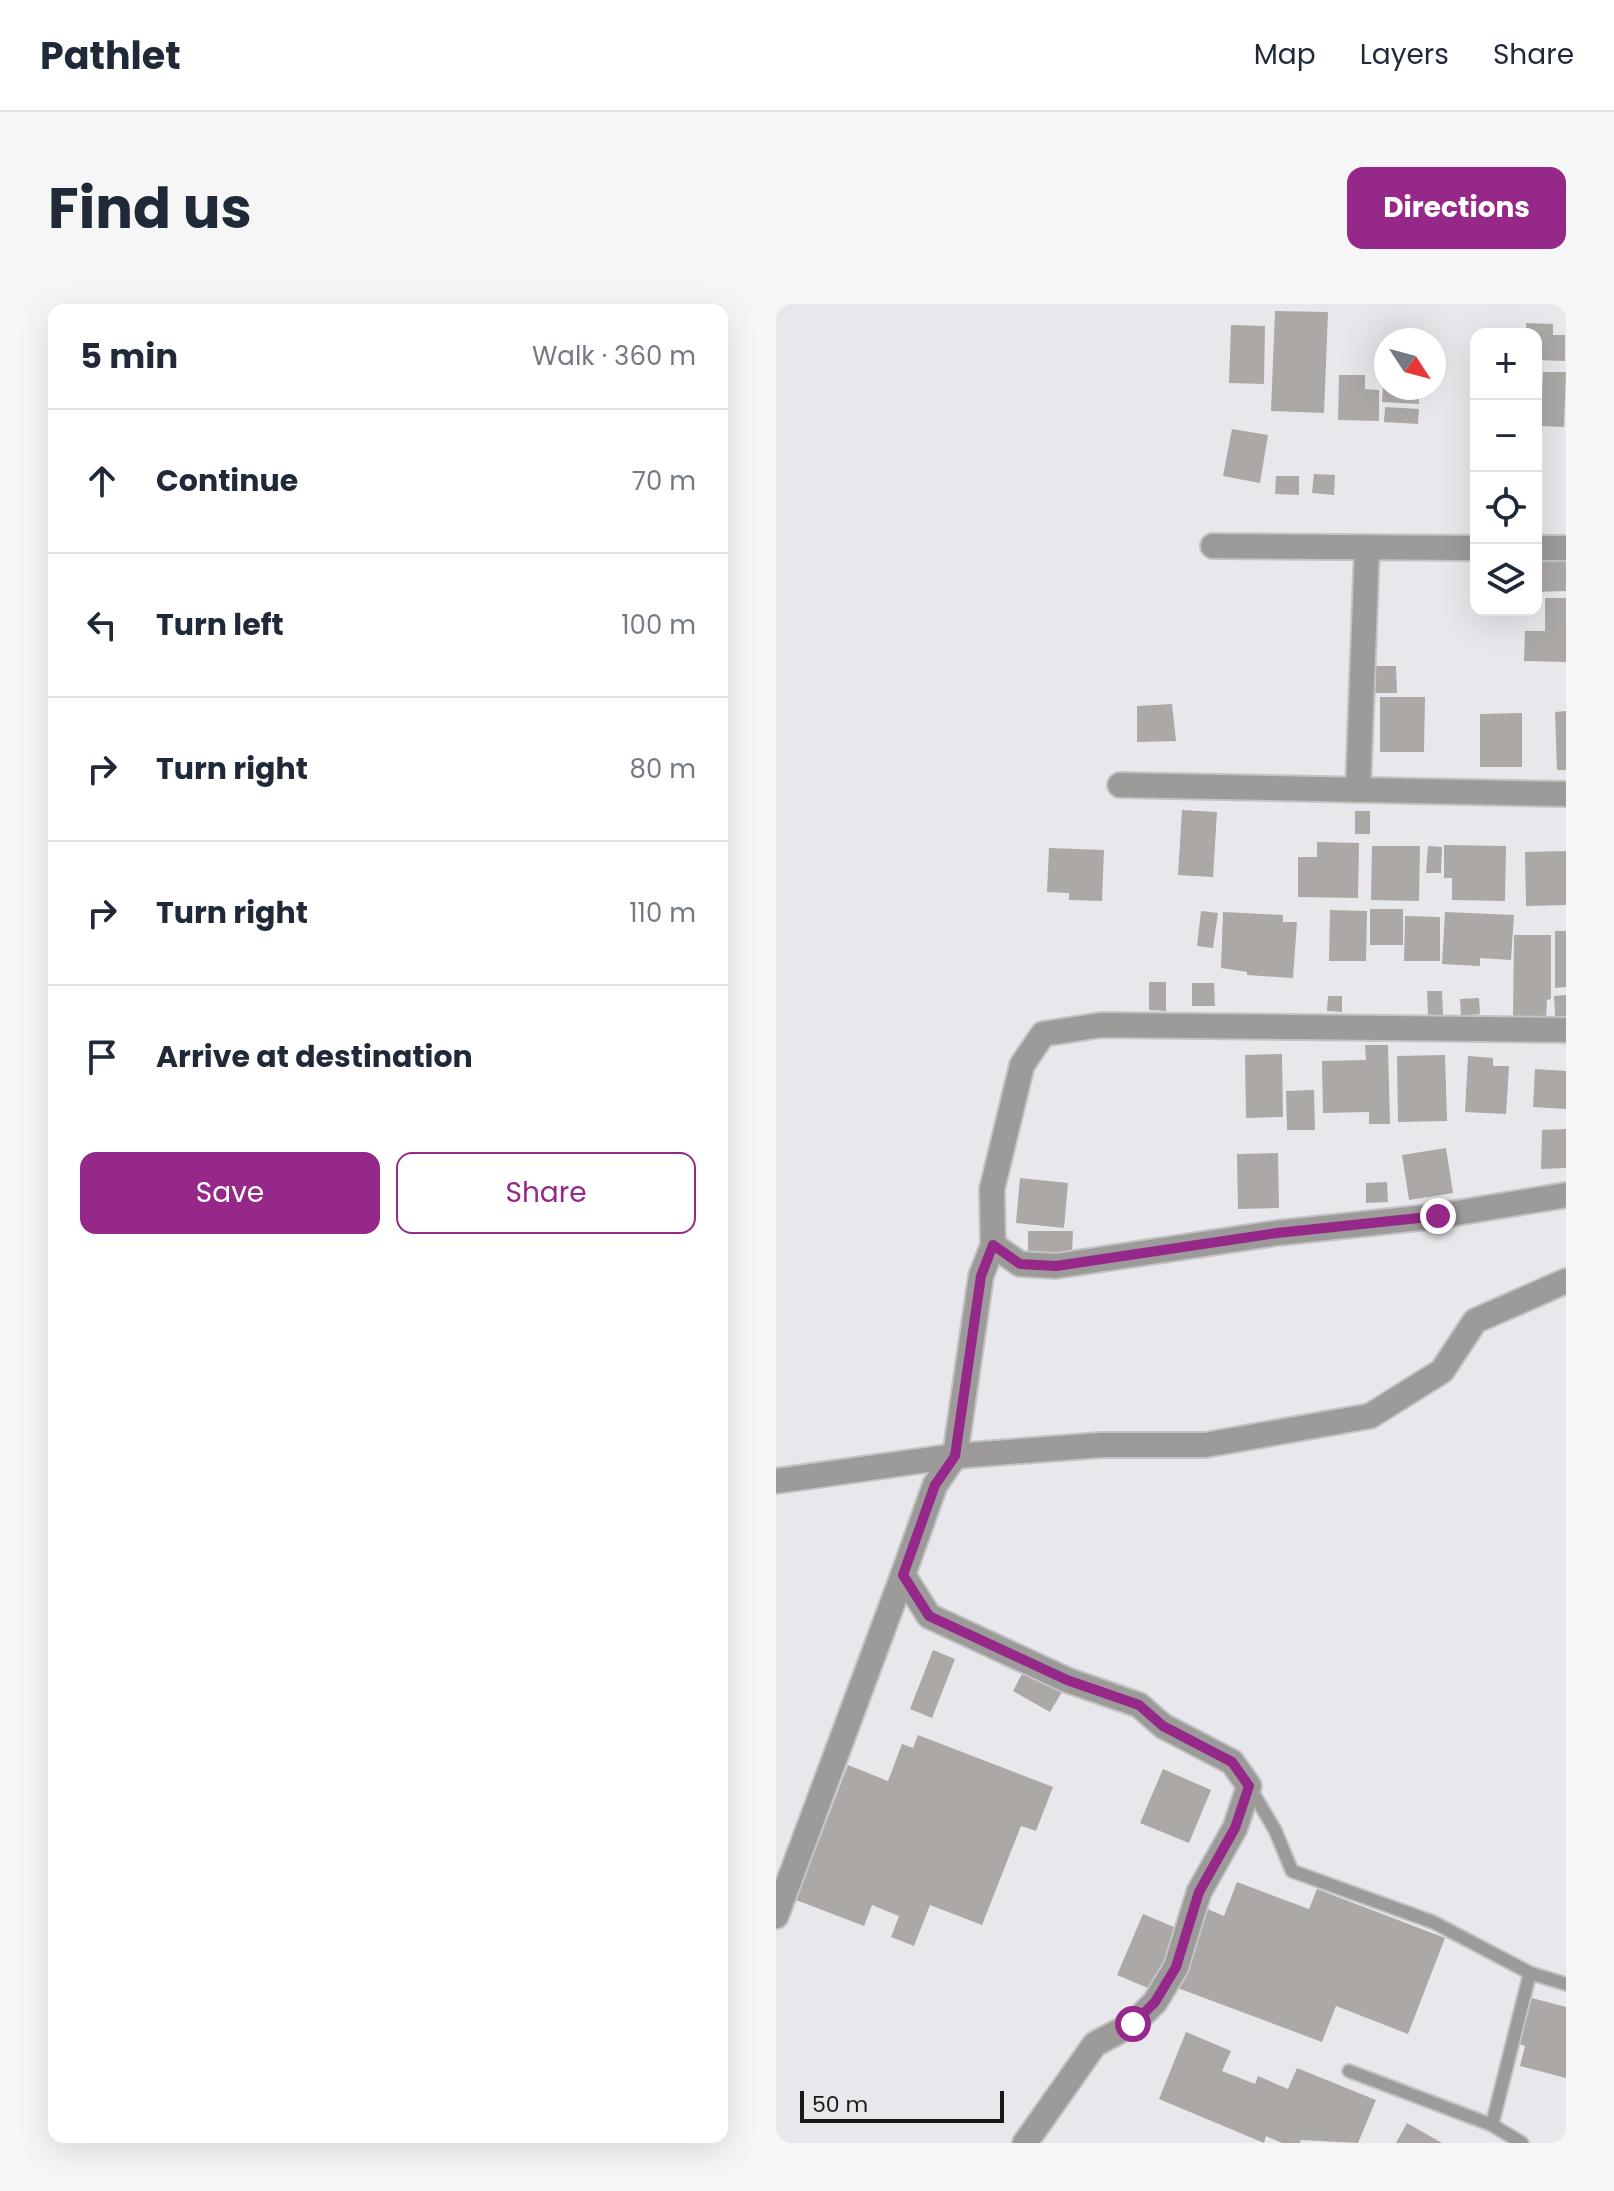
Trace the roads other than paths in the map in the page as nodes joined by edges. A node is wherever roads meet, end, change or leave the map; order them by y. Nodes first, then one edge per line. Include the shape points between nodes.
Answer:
1 (1213, 546) dead end
2 (1367, 547) junction
3 (1470, 548) edge
4 (1542, 548) edge
5 (1566, 548) edge
6 (1120, 785) dead end
7 (1358, 790) junction
8 (1566, 794) edge
9 (1566, 1030) edge
10 (1566, 1195) edge
11 (993, 1245) junction
12 (1566, 1281) edge
13 (955, 1456) junction
14 (776, 1481) edge
15 (903, 1575) junction
16 (1249, 1786) junction
17 (776, 1916) edge
18 (1530, 1973) junction
19 (1566, 1984) edge
20 (1349, 2071) dead end
21 (1492, 2125) junction
22 (1025, 2143) edge
23 (1522, 2143) edge

1 - 2 street
2 - 3 street
2 - 7 street
4 - 5 street
6 - 7 street
7 - 8 street
9 - 11 street via 1101,1025 1043,1034 1022,1065 992,1189
10 - 11 street via 1056,1266 1020,1264
11 - 13 street via 981,1276
12 - 13 street via 1475,1321 1442,1371 1370,1416 1205,1445 1101,1445
13 - 14 street
13 - 15 street via 935,1485
15 - 16 street via 929,1616 1067,1680 1139,1705 1163,1726 1232,1762
15 - 17 street
16 - 18 lane via 1292,1871 1433,1922
16 - 22 street via 1235,1828 1199,1892 1176,1967 1155,2002 1133,2024 1095,2044
18 - 19 lane
18 - 21 lane
20 - 21 lane
21 - 23 lane

